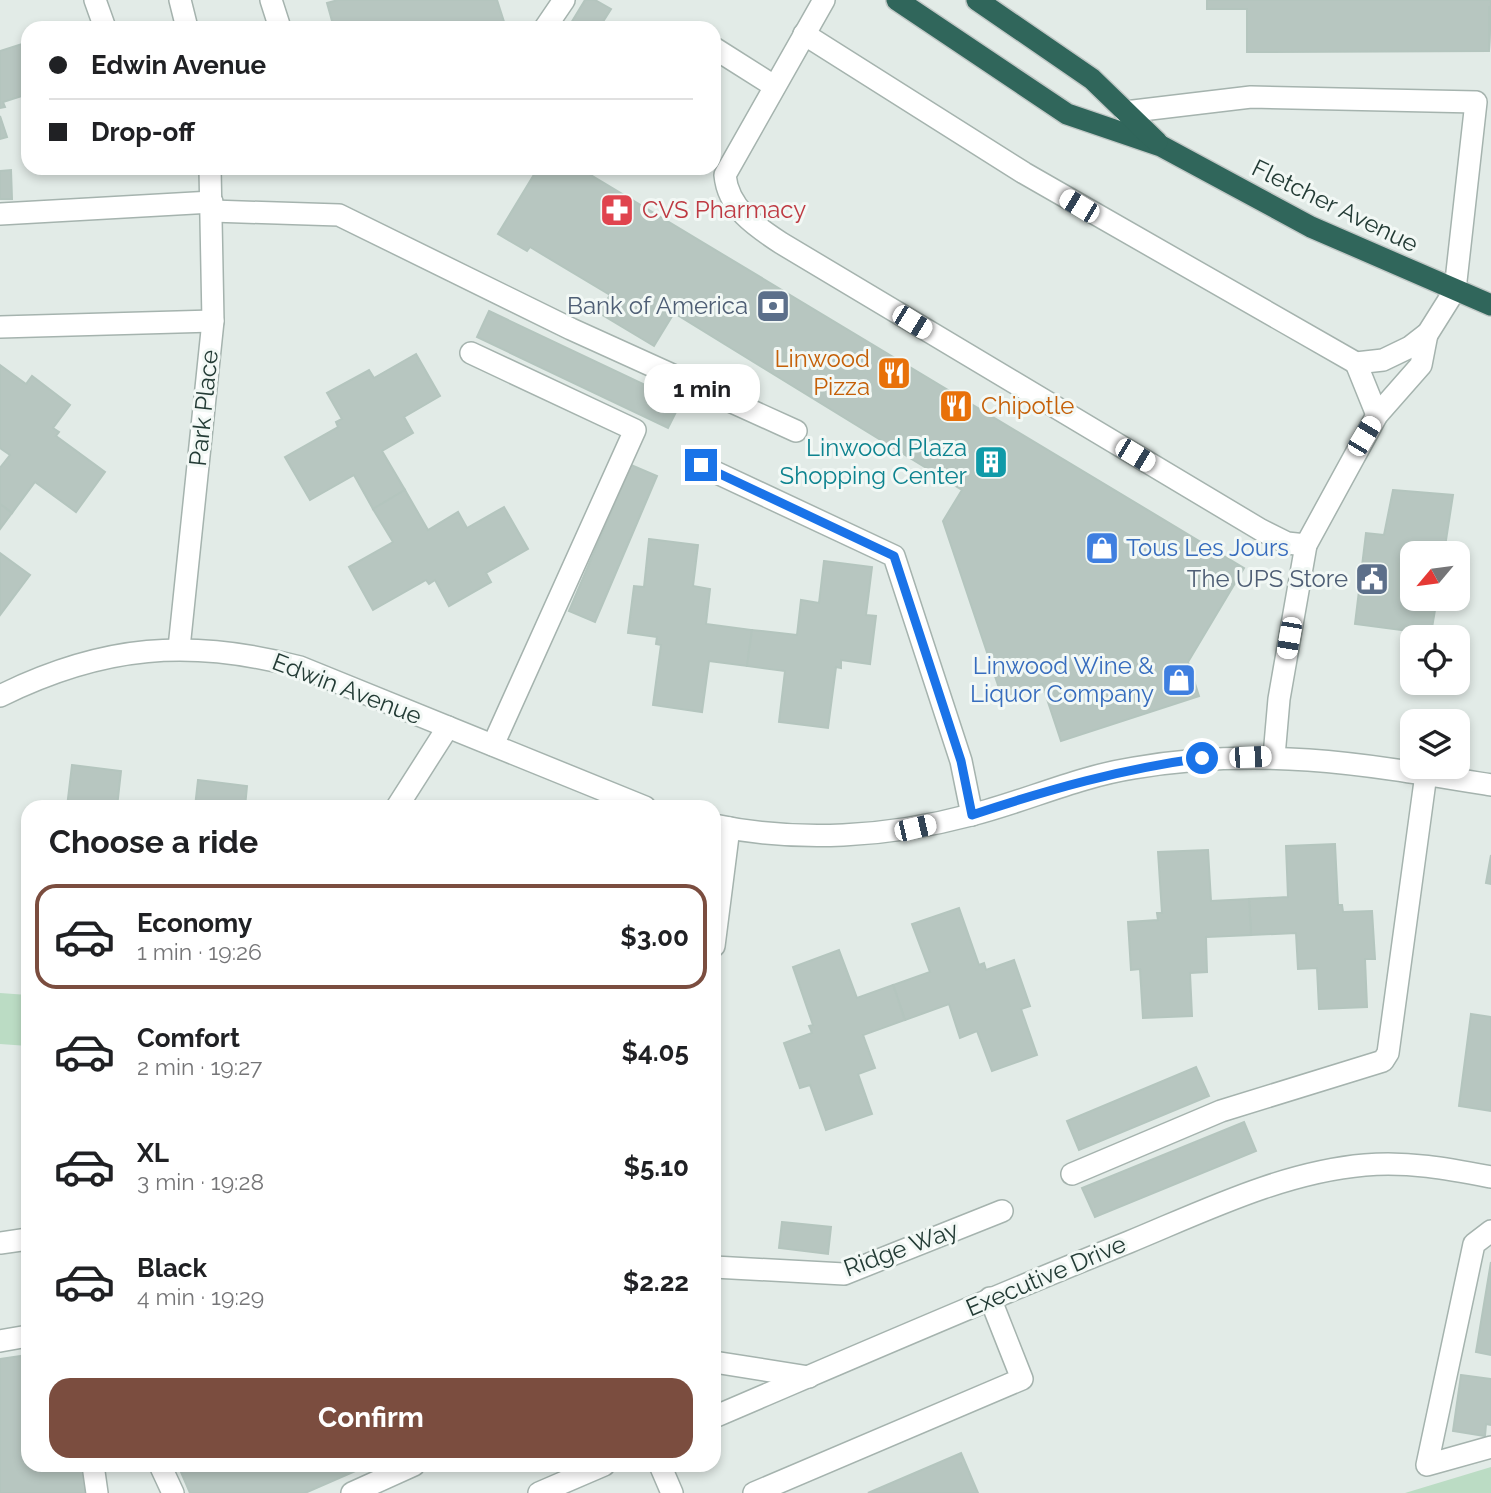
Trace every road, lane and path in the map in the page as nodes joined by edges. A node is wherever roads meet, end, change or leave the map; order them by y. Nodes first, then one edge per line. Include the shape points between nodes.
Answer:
1 (95, 0) edge
2 (180, 0) edge
3 (271, 0) edge
4 (564, 0) edge
5 (824, 0) edge
6 (898, 0) edge
7 (977, 0) edge
8 (102, 21) edge
9 (185, 21) edge
10 (278, 21) edge
11 (550, 21) edge
12 (804, 34) junction
13 (721, 52) edge
14 (774, 86) junction
15 (1125, 112) junction
16 (1161, 146) junction
17 (210, 175) edge
18 (212, 206) junction
19 (0, 214) edge
20 (1455, 290) junction
21 (1491, 305) edge
22 (214, 321) junction
23 (0, 327) edge
24 (1427, 334) junction
25 (471, 353) dead end
26 (1356, 363) junction
27 (1377, 415) junction
28 (796, 431) dead end
29 (701, 465) dead end
30 (1306, 545) junction
31 (178, 648) junction
32 (0, 696) edge
33 (448, 727) junction
34 (492, 745) junction
35 (1274, 756) junction
36 (1400, 770) edge
37 (1425, 779) edge
38 (1456, 779) edge
39 (1491, 785) edge
40 (401, 800) edge
41 (628, 800) edge
42 (972, 815) junction
43 (722, 826) edge
44 (1072, 1174) dead end
45 (1491, 1177) edge
46 (1002, 1211) dead end
47 (1491, 1231) edge
48 (21, 1240) edge
49 (0, 1243) edge
50 (721, 1267) edge
51 (990, 1298) junction
52 (21, 1337) edge
53 (0, 1341) edge
54 (721, 1363) edge
55 (809, 1377) junction
56 (721, 1415) edge
57 (1491, 1447) edge
58 (94, 1472) edge
59 (163, 1472) edge
60 (398, 1472) edge
61 (588, 1472) edge
62 (663, 1472) edge
63 (97, 1493) edge
64 (173, 1493) edge
65 (352, 1493) edge
66 (540, 1493) edge
67 (672, 1493) edge
68 (754, 1493) edge

1 - 8 street
2 - 9 street
3 - 10 street
4 - 11 street
5 - 12 street
6 - 16 highway, Fletcher Avenue via 1067,114
7 - 15 highway, Fletcher Avenue via 1092,79
12 - 14 street
12 - 26 street via 1035,180
13 - 14 street
14 - 30 street via 725,174 743,215 781,243 1261,530 1287,543
15 - 16 highway, Fletcher Avenue
15 - 20 street via 1251,97 1476,102
16 - 20 highway, Fletcher Avenue via 1311,227
17 - 18 street, Park Place
18 - 19 street
18 - 22 street, Park Place
18 - 28 street via 339,215 571,329
20 - 21 highway, Fletcher Avenue
20 - 24 street
22 - 23 street
22 - 31 street, Park Place
24 - 26 street via 1396,355
24 - 27 street via 1421,365
25 - 34 street via 635,430
26 - 27 street
27 - 30 street
29 - 42 street via 894,556 961,761
30 - 35 street via 1279,699
31 - 32 street, Edwin Avenue via 83,661
31 - 33 street, Edwin Avenue via 250,654 300,667
33 - 34 street, Edwin Avenue
33 - 40 street
34 - 41 street, Edwin Avenue
35 - 36 street
35 - 42 street via 1202,758 1131,768
37 - 44 street via 1388,1053 1382,1061 1221,1111
38 - 39 street
42 - 43 street via 915,828 847,835 778,834
45 - 51 street, Executive Drive via 1421,1164 1364,1165 1303,1178 1243,1196
46 - 50 street, Ridge Way via 844,1274
47 - 57 street via 1474,1244 1427,1465
48 - 49 street
51 - 55 street, Executive Drive
51 - 68 street via 1022,1379
52 - 53 street
54 - 55 street
55 - 56 street, Executive Drive
58 - 63 street
59 - 64 street
60 - 65 street
61 - 66 street
62 - 67 street

